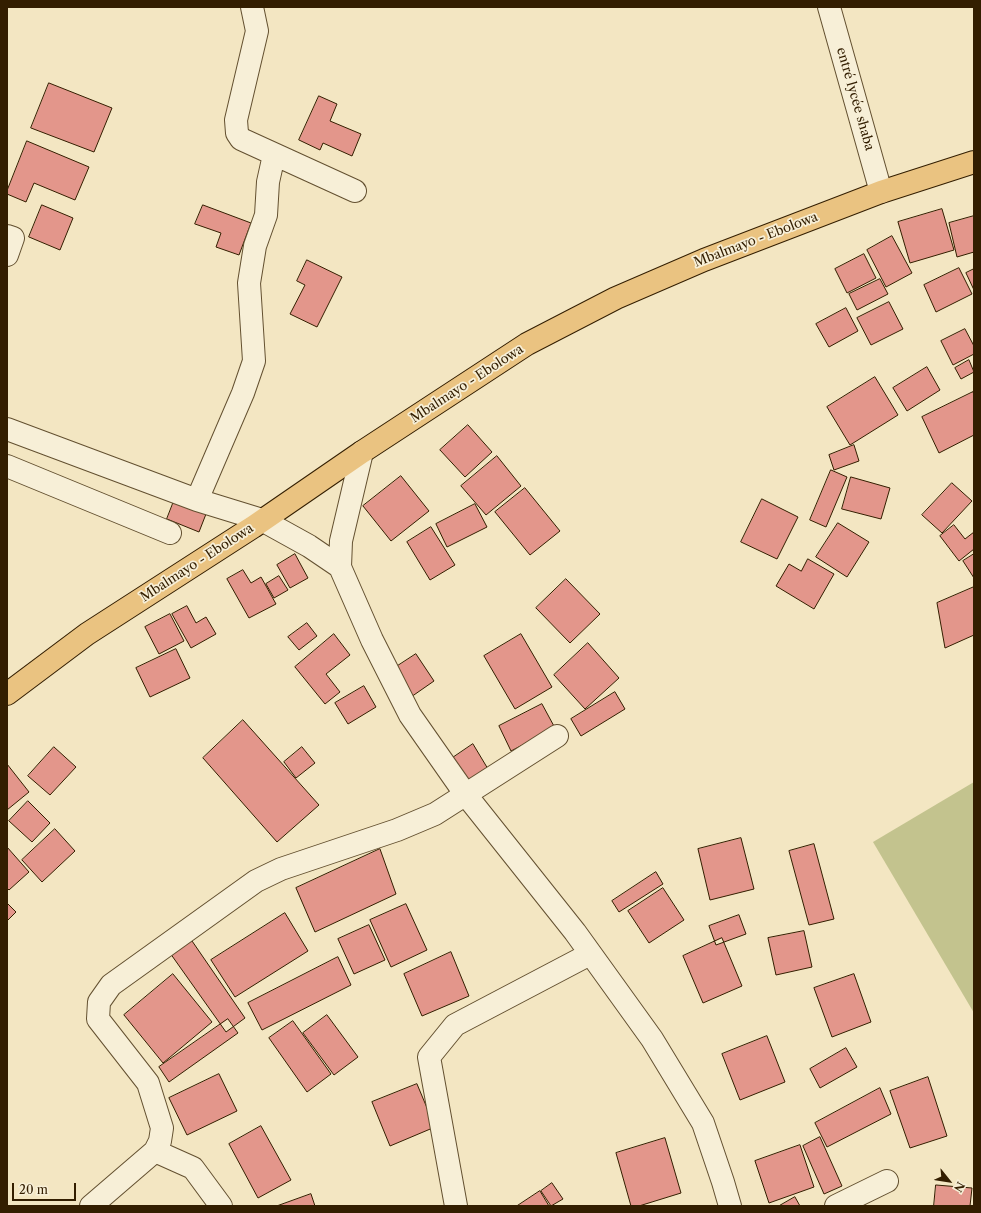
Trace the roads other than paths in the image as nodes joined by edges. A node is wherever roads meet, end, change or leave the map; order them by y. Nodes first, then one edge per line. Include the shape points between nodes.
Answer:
1 (252, 7) edge
2 (267, 7) edge
3 (829, 7) edge
4 (257, 31) junction
5 (274, 155) junction
6 (974, 162) edge
7 (355, 191) dead end
8 (881, 192) junction
9 (7, 236) edge
10 (7, 255) edge
11 (7, 429) edge
12 (362, 452) junction
13 (7, 466) edge
14 (196, 500) junction
15 (262, 520) junction
16 (170, 533) dead end
17 (340, 567) junction
18 (7, 694) edge
19 (557, 736) dead end
20 (466, 795) junction
21 (590, 954) junction
22 (155, 1151) junction
23 (887, 1181) dead end
24 (455, 1205) edge
25 (91, 1206) edge
26 (221, 1206) edge
27 (730, 1206) edge
28 (836, 1206) edge

1 - 4 street
2 - 4 street
3 - 8 street, entré lycée shaba
4 - 5 street via 236,120 237,133 241,138
5 - 7 street
5 - 14 street via 268,182 266,215 255,246 249,283 254,361 243,393
6 - 8 highway, Mbalmayo - Ebolowa
8 - 12 highway, Mbalmayo - Ebolowa via 704,260 616,298 527,344
9 - 10 street via 14,238
11 - 14 street
12 - 15 highway, Mbalmayo - Ebolowa
12 - 17 street via 341,541
13 - 16 street
14 - 15 street
15 - 17 street
15 - 18 highway, Mbalmayo - Ebolowa via 87,634
17 - 20 street via 372,640 410,715
19 - 20 street
20 - 21 street
20 - 22 street via 435,814 397,830 281,869 256,881 111,985 99,1002 98,1019 148,1083 162,1128
21 - 24 street via 455,1025 429,1057
21 - 27 street via 652,1038 703,1123
22 - 25 street
22 - 26 street via 192,1168
23 - 28 street

